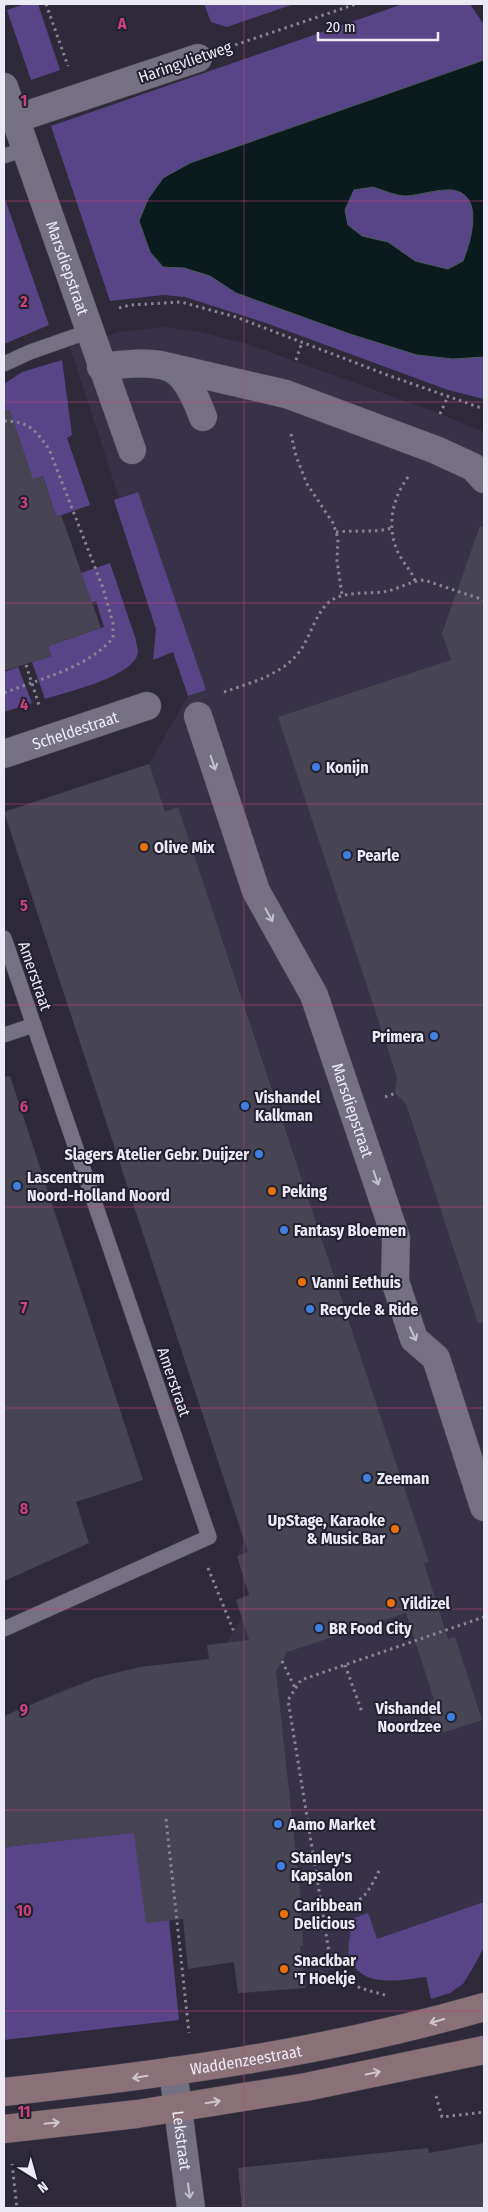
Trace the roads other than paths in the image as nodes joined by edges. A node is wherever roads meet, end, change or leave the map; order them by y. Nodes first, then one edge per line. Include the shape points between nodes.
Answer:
1 (198, 58) road end
2 (4, 87) edge
3 (14, 119) junction
4 (14, 152) edge
5 (87, 325) junction
6 (4, 364) edge
7 (101, 367) junction
8 (169, 367) junction
9 (203, 417) dead end
10 (132, 450) dead end
11 (484, 479) edge
12 (147, 706) dead end
13 (198, 716) dead end
14 (4, 754) edge
15 (4, 938) edge
16 (34, 1025) junction
17 (4, 1035) edge
18 (484, 1507) edge
19 (4, 1629) edge
20 (484, 2008) edge
21 (484, 2050) edge
22 (183, 2070) junction
23 (4, 2092) edge
24 (179, 2108) junction
25 (6, 2128) edge
26 (191, 2208) edge

1 - 3 street, Haringvlietweg
2 - 3 street, Marsdiepstraat
3 - 4 street, Marsdiepstraat
4 - 5 street, Marsdiepstraat
5 - 6 lane
5 - 7 street, Marsdiepstraat
7 - 8 street via 120,364
7 - 10 street, Marsdiepstraat
8 - 9 street via 190,389
8 - 11 street via 286,394 427,446 473,467
12 - 14 street, Scheldestraat
13 -> 18 street, Marsdiepstraat via 256,891 314,995 396,1238 395,1281 411,1331 414,1339 436,1358
15 - 16 lane, Amerstraat
16 - 17 lane, Amerstraat
16 - 19 lane, Amerstraat via 209,1537
20 -> 22 main road, Waddenzeestraat via 312,2050
24 -> 21 main road via 306,2087
22 -> 23 main road, Waddenzeestraat
22 - 24 street, Lekstraat
25 -> 24 main road
24 -> 26 street, Lekstraat

